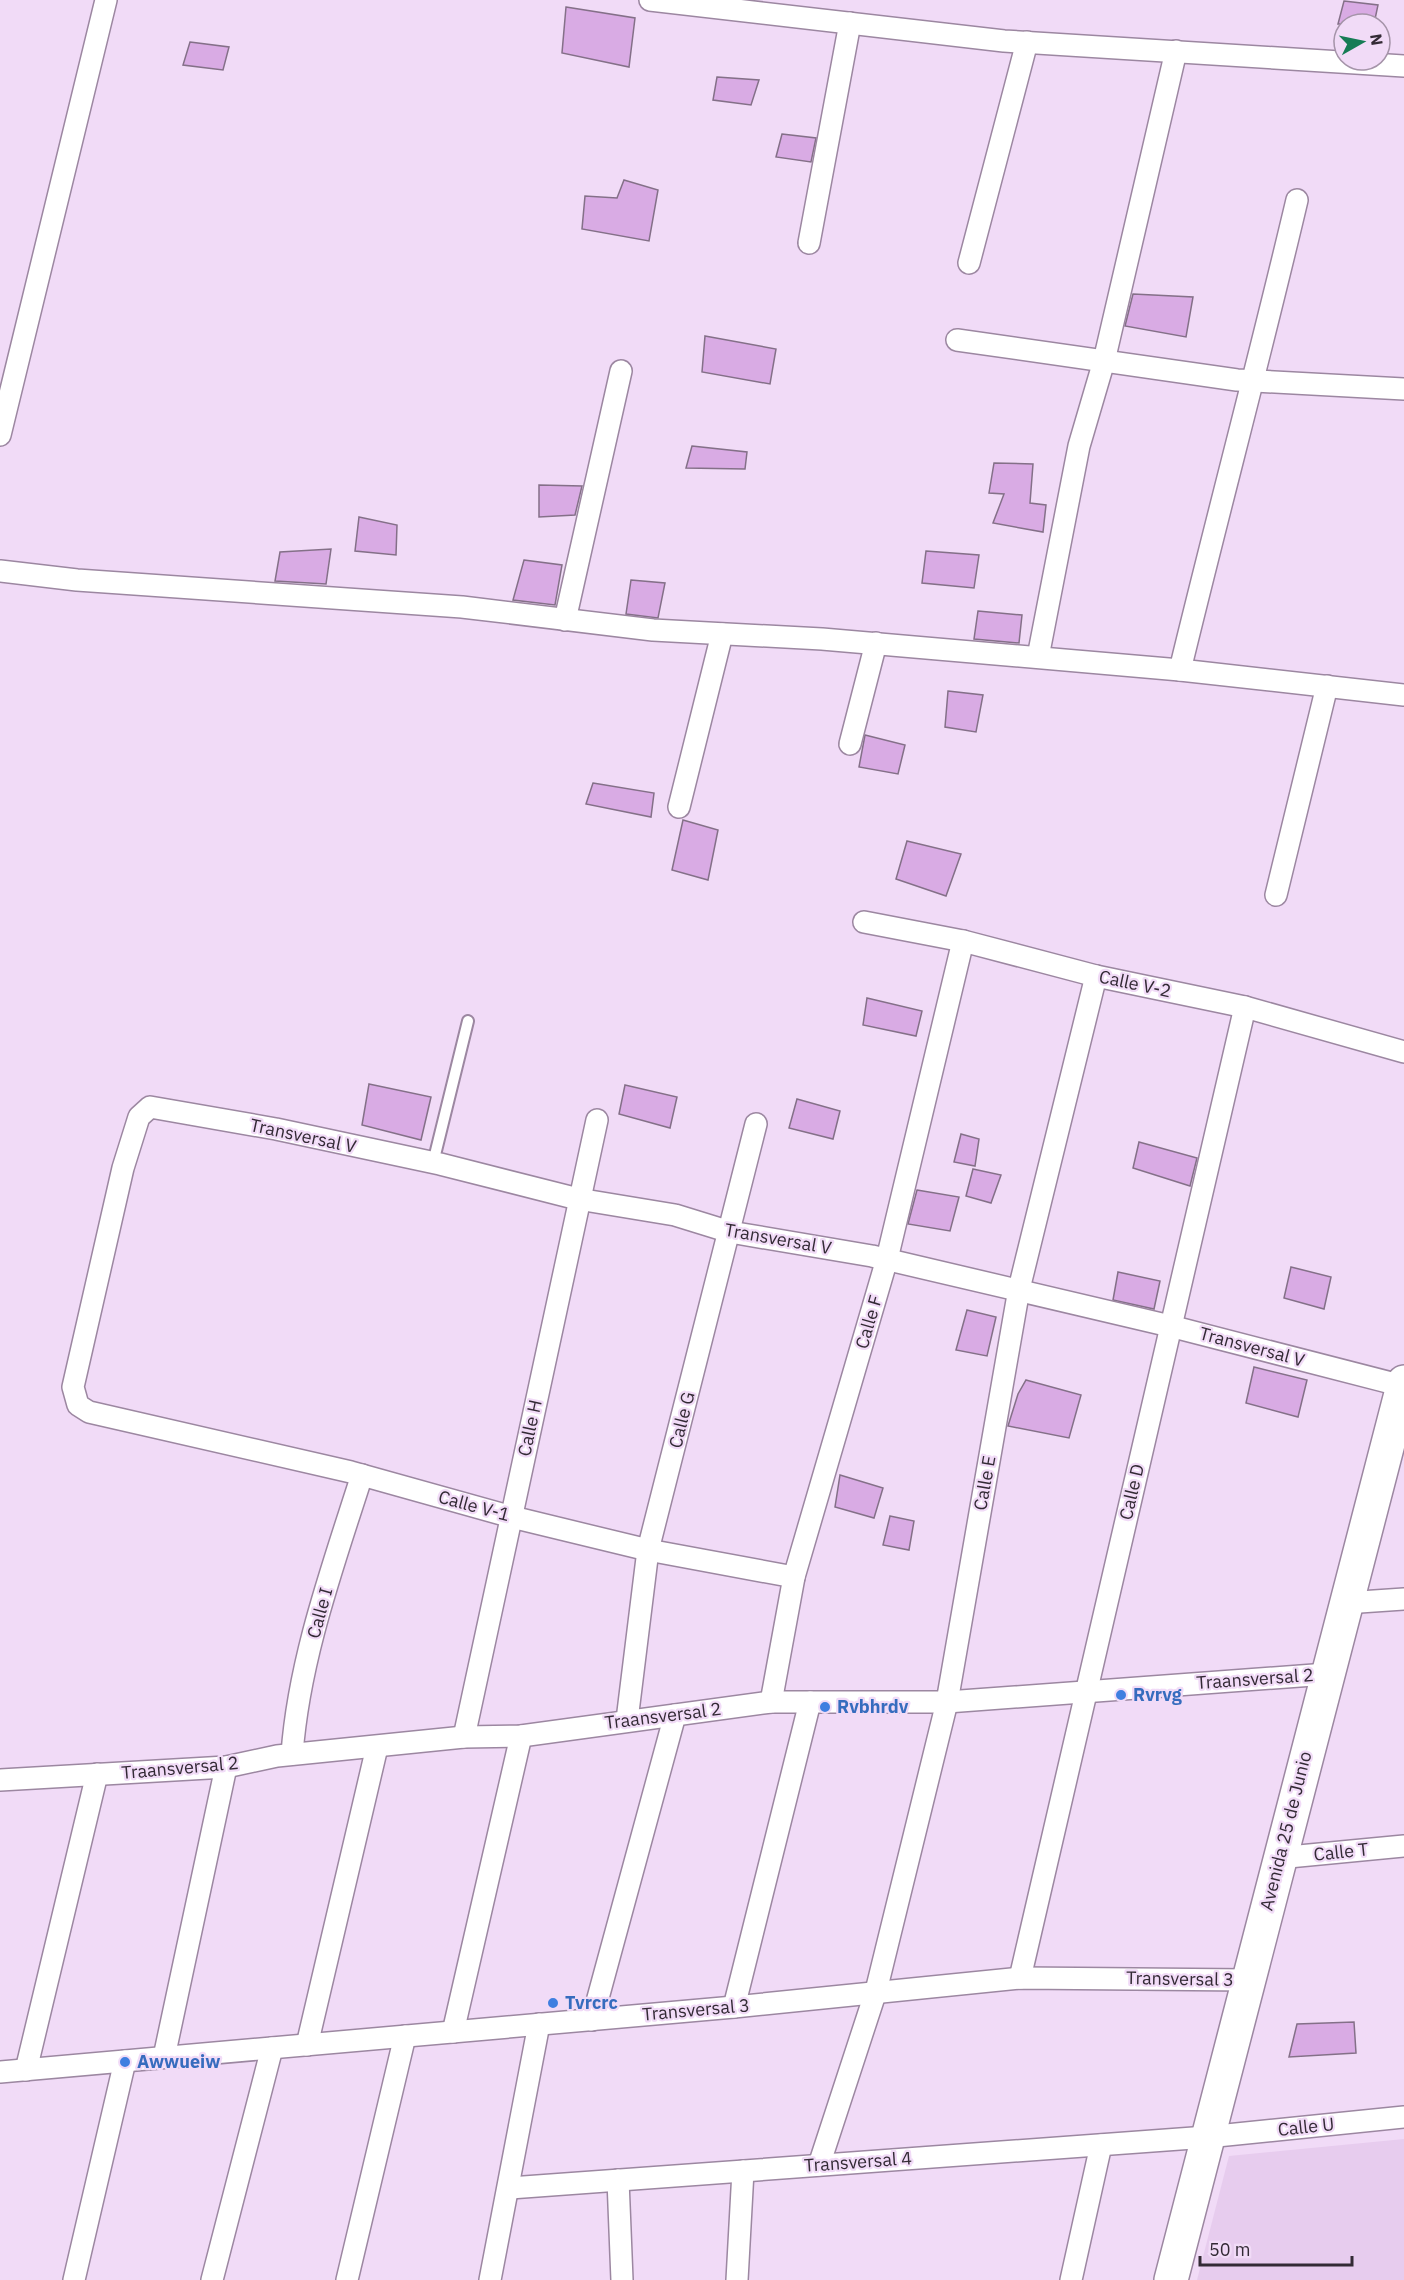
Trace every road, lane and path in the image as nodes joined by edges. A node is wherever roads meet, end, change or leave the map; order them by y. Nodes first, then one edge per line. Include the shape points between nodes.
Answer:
1 (106, 0) edge
2 (651, 0) edge
3 (850, 23) junction
4 (1027, 42) junction
5 (1176, 51) junction
6 (1404, 66) edge
7 (1298, 200) dead end
8 (809, 243) dead end
9 (969, 263) dead end
10 (957, 340) dead end
11 (1104, 361) junction
12 (621, 371) dead end
13 (1254, 381) junction
14 (1404, 389) edge
15 (0, 435) edge
16 (0, 571) edge
17 (565, 620) junction
18 (722, 634) junction
19 (876, 643) junction
20 (1038, 657) junction
21 (1180, 670) junction
22 (1327, 686) junction
23 (1404, 695) edge
24 (850, 744) dead end
25 (679, 807) dead end
26 (1276, 894) dead end
27 (864, 922) dead end
28 (963, 941) junction
29 (1096, 976) junction
30 (1245, 1007) junction
31 (468, 1021) dead end
32 (1404, 1052) edge
33 (150, 1107) joint
34 (597, 1120) dead end
35 (756, 1124) dead end
36 (433, 1163) junction
37 (578, 1199) junction
38 (730, 1232) junction
39 (887, 1259) junction
40 (1019, 1290) junction
41 (1170, 1326) junction
42 (1403, 1384) edge
43 (362, 1475) junction
44 (512, 1516) junction
45 (648, 1550) junction
46 (794, 1577) junction
47 (1404, 1599) edge
48 (1345, 1603) junction
49 (1327, 1674) junction
50 (1087, 1690) junction
51 (771, 1702) junction
52 (810, 1702) junction
53 (947, 1702) junction
54 (675, 1715) junction
55 (627, 1720) junction
56 (521, 1736) junction
57 (464, 1737) junction
58 (377, 1747) junction
59 (292, 1754) junction
60 (226, 1767) junction
61 (97, 1774) junction
62 (0, 1780) edge
63 (1404, 1846) edge
64 (1278, 1858) junction
65 (1020, 1978) junction
66 (1249, 1980) junction
67 (876, 1991) junction
68 (734, 2007) junction
69 (592, 2020) junction
70 (539, 2024) junction
71 (453, 2032) junction
72 (405, 2036) junction
73 (306, 2045) junction
74 (272, 2048) junction
75 (164, 2058) junction
76 (125, 2061) junction
77 (26, 2070) junction
78 (0, 2072) edge
79 (1404, 2117) edge
80 (1207, 2137) junction
81 (1101, 2145) junction
82 (819, 2165) junction
83 (743, 2171) junction
84 (618, 2180) junction
85 (510, 2188) junction
86 (74, 2280) edge
87 (212, 2280) edge
88 (346, 2280) edge
89 (490, 2280) edge
90 (622, 2280) edge
91 (737, 2280) edge
92 (1071, 2280) edge
93 (1171, 2280) edge

1 - 15 street
2 - 3 street
3 - 4 street
3 - 8 street
4 - 5 street
4 - 9 street
5 - 6 street
5 - 11 street
7 - 13 street
10 - 11 street
11 - 13 street
11 - 20 street via 1079,446
12 - 17 street
13 - 14 street
13 - 21 street via 1224,485
16 - 17 street via 462,607
17 - 18 street
18 - 19 street
18 - 25 street
19 - 20 street
19 - 24 street
20 - 21 street
21 - 22 street
22 - 23 street
22 - 26 street
27 - 28 street, Calle V-2
28 - 29 street, Calle V-2
28 - 39 street, Calle F
29 - 30 street, Calle V-2
29 - 40 street, Calle E
30 - 32 street, Calle V-2
30 - 41 street, Calle D
31 - 36 lane
33 - 36 street, Transversal V
33 - 43 street, Calle V-1 via 139,1117 123,1168 73,1387 78,1405 89,1412
34 - 37 street, Calle H
35 - 38 street, Calle G
36 - 37 street, Transversal V
37 - 38 street, Transversal V via 675,1215
37 - 44 street, Calle H
38 - 39 street, Transversal V
38 - 45 street, Calle G
39 - 40 street, Transversal V
39 - 46 street, Calle F
40 - 41 street, Transversal V
40 - 53 street, Calle E
41 - 42 street, Transversal V
41 - 50 street, Calle D
42 - 48 highway, Avenida 25 de Junio
43 - 44 street, Calle V-1
43 - 59 street, Calle I via 295,1706
44 - 45 street, Calle V-1
44 - 57 street, Calle H
45 - 46 street, Calle V-1
45 - 55 street, Calle G
46 - 51 street, Calle F
47 - 48 street
48 - 49 highway, Avenida 25 de Junio
49 - 50 street, Traansversal 2
49 - 64 highway, Avenida 25 de Junio
50 - 53 street, Traansversal 2
50 - 65 street, Calle D
51 - 52 street, Traansversal 2
51 - 54 street, Traansversal 2
52 - 53 street, Traansversal 2
52 - 68 street
53 - 67 street, Calle E
54 - 55 street, Traansversal 2
54 - 69 street
55 - 56 street, Traansversal 2
56 - 57 street, Traansversal 2
56 - 71 street
57 - 58 street, Traansversal 2
58 - 59 street, Traansversal 2
58 - 73 street
59 - 60 street, Traansversal 2
60 - 61 street, Traansversal 2
60 - 75 street
61 - 62 street, Traansversal 2
61 - 77 street
63 - 64 street, Calle T
64 - 66 highway, Avenida 25 de Junio
65 - 66 street, Transversal 3
65 - 67 street, Transversal 3
66 - 80 highway, Avenida 25 de Junio
67 - 68 street, Transversal 3
67 - 82 street, Calle E
68 - 69 street, Transversal 3
69 - 70 street, Transversal 3
70 - 71 street, Transversal 3
70 - 85 street
71 - 72 street, Transversal 3
72 - 73 street, Transversal 3
72 - 88 street
73 - 74 street, Transversal 3
74 - 75 street, Transversal 3
74 - 87 street
75 - 76 street, Transversal 3
76 - 77 street, Transversal 3
76 - 86 street
77 - 78 street, Transversal 3
79 - 80 street, Calle U
80 - 81 street, Transversal 4
80 - 93 highway, Avenida 25 de Junio
81 - 82 street, Transversal 4
81 - 92 street
82 - 83 street, Transversal 4
83 - 84 street, Transversal 4
83 - 91 street
84 - 85 street, Transversal 4
84 - 90 street
85 - 89 street

